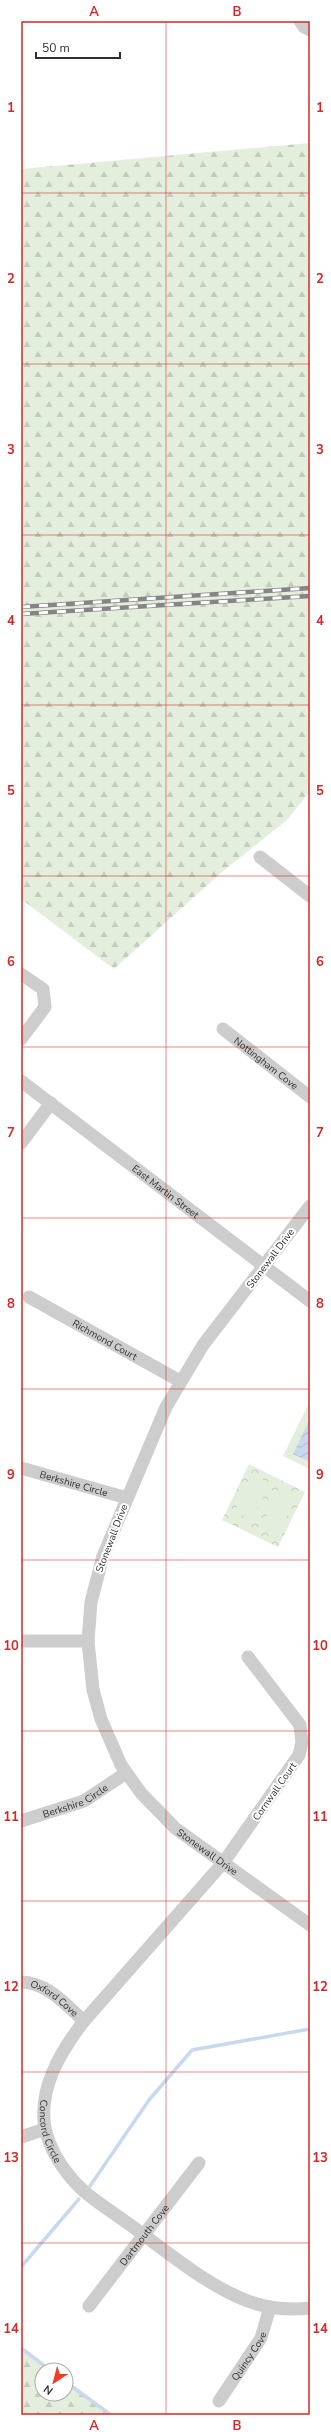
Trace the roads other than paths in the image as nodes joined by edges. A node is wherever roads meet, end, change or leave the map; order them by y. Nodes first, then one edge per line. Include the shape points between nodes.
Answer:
1 (300, 21) edge
2 (310, 30) edge
3 (260, 857) dead end
4 (310, 896) edge
5 (21, 974) edge
6 (223, 1029) dead end
7 (21, 1039) edge
8 (21, 1081) edge
9 (310, 1097) edge
10 (51, 1103) junction
11 (21, 1143) edge
12 (310, 1206) edge
13 (264, 1267) junction
14 (30, 1297) dead end
15 (310, 1302) edge
16 (180, 1381) junction
17 (21, 1468) edge
18 (127, 1498) junction
19 (21, 1641) edge
20 (88, 1641) junction
21 (248, 1657) dead end
22 (126, 1773) junction
23 (21, 1821) edge
24 (223, 1863) junction
25 (310, 1925) edge
26 (21, 1982) edge
27 (84, 2021) junction
28 (45, 2129) junction
29 (21, 2137) edge
30 (198, 2163) dead end
31 (142, 2234) junction
32 (89, 2306) dead end
33 (270, 2307) junction
34 (310, 2308) edge
35 (219, 2401) dead end

1 - 2 street
3 - 4 street
5 - 7 street via 43,989 45,1007
6 - 9 street, Nottingham Cove
8 - 10 street, East Martin Street
10 - 11 street
10 - 13 street, East Martin Street
12 - 13 street, Stonewall Drive
13 - 15 street, East Martin Street
13 - 16 street, Stonewall Drive via 203,1345
14 - 16 street, Richmond Court
16 - 18 street, Stonewall Drive via 166,1407
17 - 18 street, Berkshire Circle
18 - 20 street, Stonewall Drive via 97,1574 91,1602
19 - 20 street
20 - 22 street, Stonewall Drive via 93,1690 101,1719
21 - 24 street, Cornwall Court via 300,1725 302,1742 299,1755
22 - 23 street, Berkshire Circle via 84,1800
22 - 24 street, Stonewall Drive via 157,1812
24 - 25 street, Stonewall Drive
24 - 27 street, Concord Circle
26 - 27 street, Oxford Cove via 38,1984 47,1989
27 - 28 street, Concord Circle via 67,2044 49,2081 45,2102
28 - 29 street
28 - 31 street, Concord Circle via 60,2163 73,2179 88,2194
30 - 31 street, Dartmouth Cove
31 - 32 street, Dartmouth Cove
31 - 33 street, Concord Circle via 218,2287
33 - 34 street, Concord Circle
33 - 35 street, Quincy Cove via 261,2338

